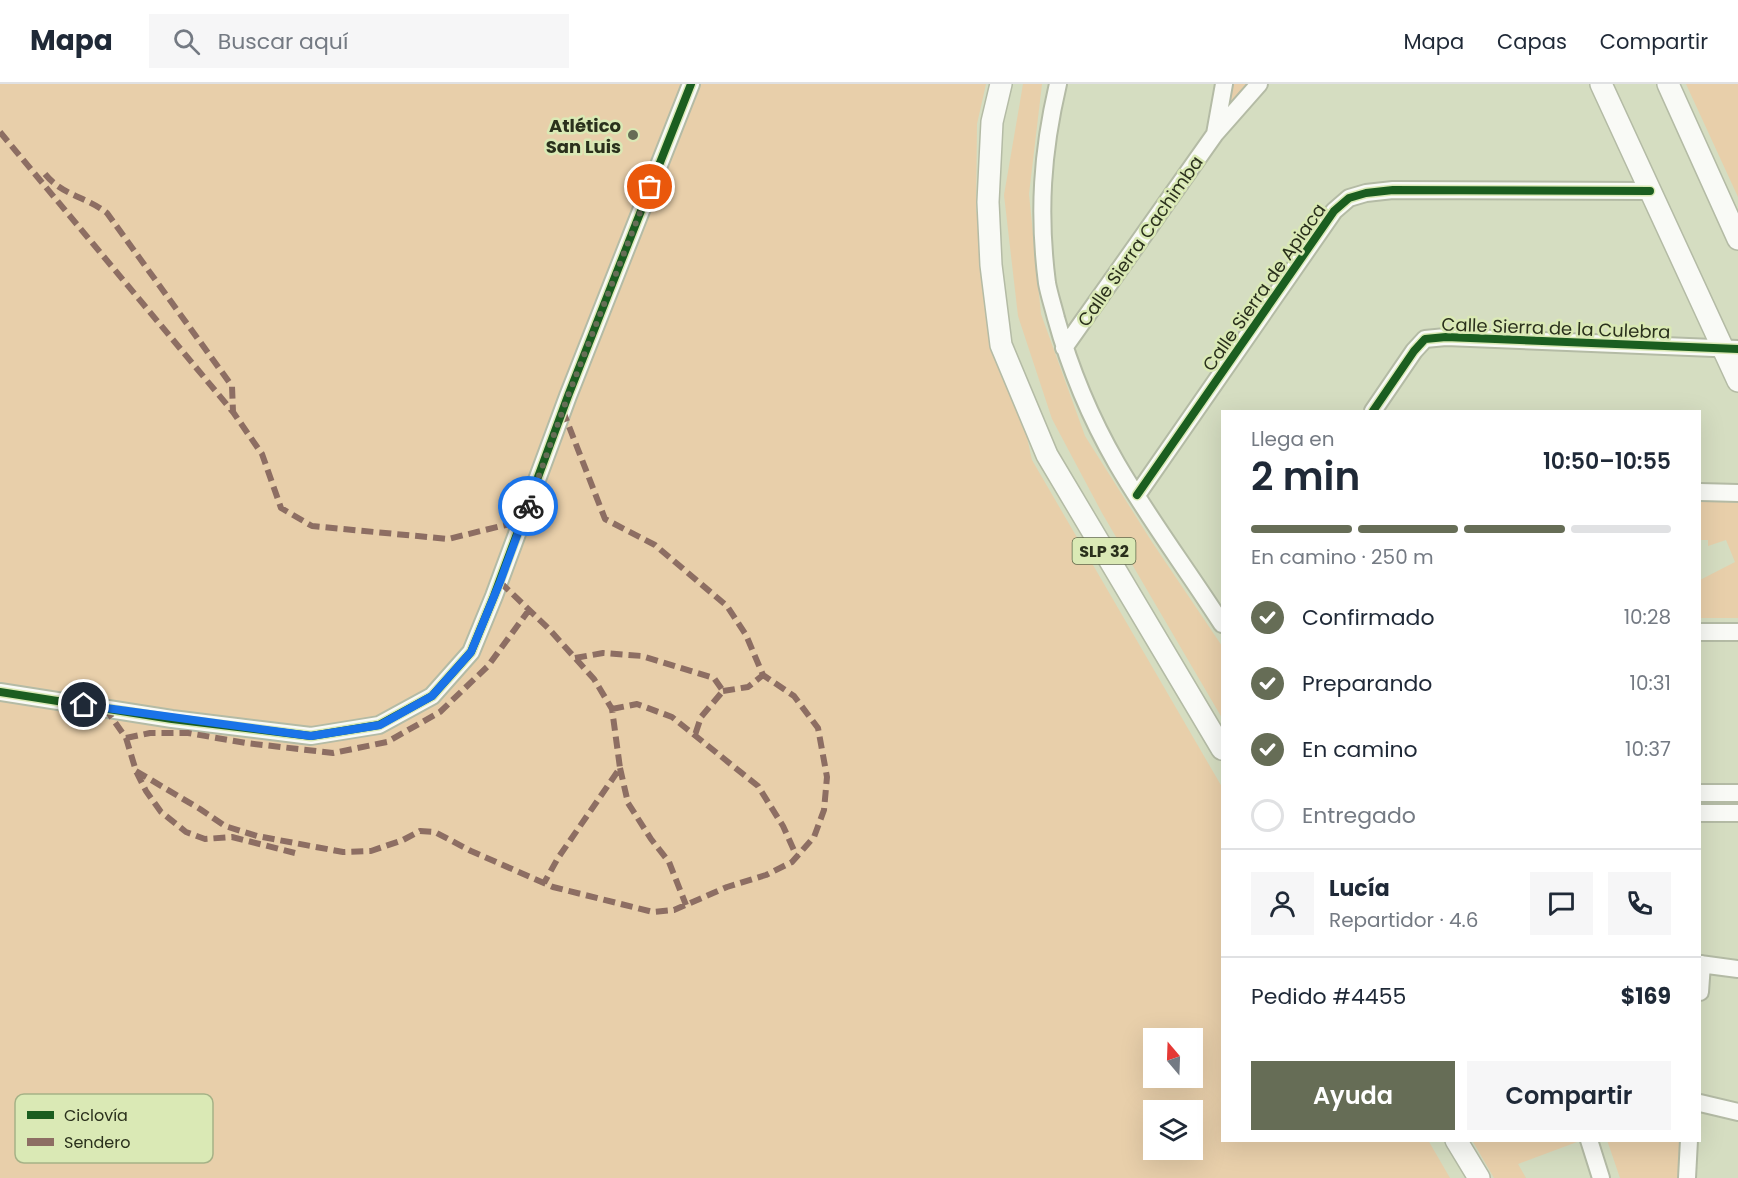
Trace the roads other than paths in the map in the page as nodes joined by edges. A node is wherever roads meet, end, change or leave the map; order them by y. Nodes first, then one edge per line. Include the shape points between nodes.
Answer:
1 (691, 84) edge
2 (1001, 84) edge
3 (1058, 84) edge
4 (1224, 84) edge
5 (1259, 84) edge
6 (1601, 84) edge
7 (1668, 84) edge
8 (1215, 134) junction
9 (1650, 190) junction
10 (1738, 239) edge
11 (1064, 348) junction
12 (1731, 349) edge
13 (1738, 381) edge
14 (1374, 410) edge
15 (1701, 492) edge
16 (1738, 493) edge
17 (1137, 495) junction
18 (1221, 622) edge
19 (1701, 632) edge
20 (1738, 633) edge
21 (0, 692) edge
22 (1221, 747) edge
23 (1701, 793) edge
24 (1738, 793) edge
25 (1701, 813) edge
26 (1738, 813) edge
27 (1701, 964) edge
28 (1738, 969) edge
29 (1701, 1103) edge
30 (1738, 1112) edge
31 (1457, 1142) edge
32 (1590, 1142) edge
33 (1689, 1142) edge
34 (1479, 1178) edge
35 (1601, 1178) edge
36 (1687, 1178) edge

1 - 21 street via 471,652 432,696 380,725 311,736
2 - 22 main road, SLP 32 via 992,122 988,202 1001,345 1047,455
3 - 11 street via 1044,160 1042,216 1047,284
4 - 8 street, Calle Sierra Cachimba
5 - 8 street, Calle Sierra Cachimba
6 - 9 main road
7 - 10 main road
8 - 11 street, Calle Sierra Cachimba
9 - 12 main road
9 - 17 street, Calle Sierra de Apiaca via 1393,190 1349,198 1334,211
11 - 17 street via 1089,410
12 - 13 main road
12 - 14 street, Calle Sierra de la Culebra via 1425,339
15 - 16 street
17 - 18 street
19 - 20 street
23 - 24 street
25 - 26 street
27 - 28 street
29 - 30 street
31 - 34 main road
32 - 35 street
33 - 36 street

